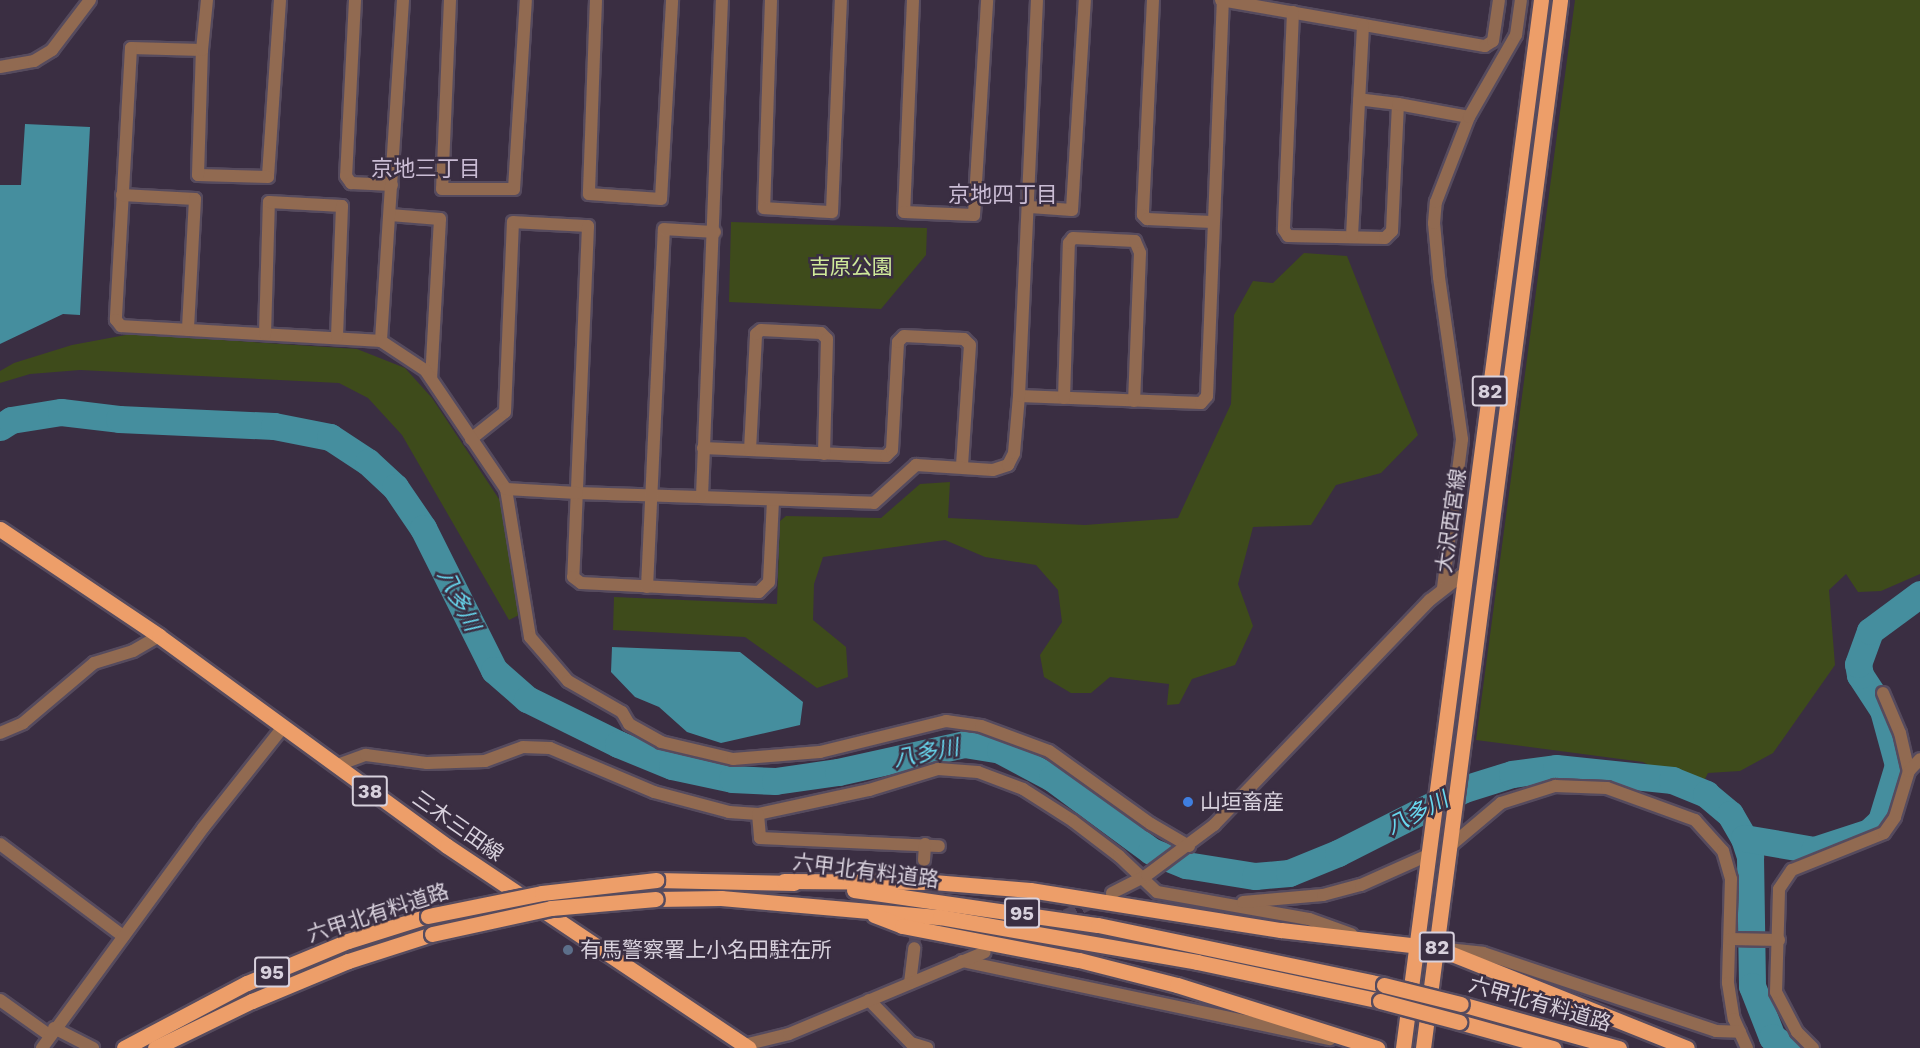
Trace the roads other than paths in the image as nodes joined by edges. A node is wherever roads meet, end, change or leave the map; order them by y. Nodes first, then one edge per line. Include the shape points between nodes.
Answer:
1 (90, 0) edge
2 (207, 0) edge
3 (280, 0) edge
4 (355, 0) edge
5 (403, 0) edge
6 (450, 0) edge
7 (526, 0) edge
8 (596, 0) edge
9 (672, 0) edge
10 (722, 0) edge
11 (771, 0) edge
12 (841, 0) edge
13 (914, 0) edge
14 (987, 0) edge
15 (1037, 0) edge
16 (1085, 0) edge
17 (1153, 0) edge
18 (1222, 0) edge
19 (1499, 0) edge
20 (1521, 0) edge
21 (1541, 0) edge
22 (1560, 0) edge
23 (1293, 12) junction
24 (1363, 25) junction
25 (202, 50) junction
26 (0, 67) edge
27 (1359, 99) junction
28 (1398, 104) junction
29 (1469, 117) junction
30 (392, 185) junction
31 (122, 195) junction
32 (1030, 207) junction
33 (390, 215) junction
34 (1212, 222) junction
35 (715, 232) junction
36 (1352, 236) junction
37 (188, 330) junction
38 (265, 334) junction
39 (337, 337) junction
40 (381, 341) junction
41 (431, 378) junction
42 (1019, 396) junction
43 (1064, 398) junction
44 (1134, 401) junction
45 (471, 439) junction
46 (703, 448) junction
47 (750, 450) junction
48 (824, 454) junction
49 (962, 467) junction
50 (506, 489) junction
51 (577, 493) junction
52 (651, 495) junction
53 (702, 496) junction
54 (773, 500) junction
55 (0, 529) edge
56 (1466, 572) junction
57 (647, 587) junction
58 (1443, 588) junction
59 (159, 636) junction
60 (1883, 693) dead end
61 (283, 727) junction
62 (0, 734) edge
63 (1920, 759) edge
64 (335, 766) junction
65 (1909, 771) junction
66 (758, 814) junction
67 (0, 844) edge
68 (925, 844) junction
69 (939, 846) dead end
70 (1189, 846) junction
71 (1449, 847) junction
72 (1429, 850) junction
73 (924, 860) tunnel mouth
74 (1143, 877) junction
75 (784, 881) junction
76 (1112, 893) tunnel mouth
77 (1204, 901) junction
78 (851, 907) junction
79 (123, 936) junction
80 (1364, 938) junction
81 (1733, 939) junction
82 (1776, 940) junction
83 (1417, 945) junction
84 (914, 948) tunnel mouth
85 (1437, 948) junction
86 (985, 952) tunnel mouth
87 (962, 961) junction
88 (910, 983) junction
89 (0, 1000) edge
90 (869, 1000) junction
91 (52, 1032) junction
92 (1740, 1032) junction
93 (742, 1047) edge
94 (1375, 1047) edge
95 (42, 1048) edge
96 (93, 1048) edge
97 (124, 1048) edge
98 (155, 1048) edge
99 (927, 1048) edge
100 (1403, 1048) edge
101 (1423, 1048) edge
102 (1553, 1048) edge
103 (1619, 1048) edge
104 (1687, 1048) edge
105 (1747, 1048) edge
106 (1813, 1048) edge

1 - 26 street via 52,50 34,61
2 - 25 street
3 - 25 street via 268,177 198,175
4 - 30 street via 346,176 351,183
5 - 30 street
6 - 7 street via 442,189 514,189
8 - 9 street via 589,194 661,199
10 - 35 street
11 - 12 street via 764,208 832,212
13 - 14 street via 903,212 975,215
15 - 32 street
16 - 32 street via 1072,210
17 - 34 street via 1143,215 1147,219
18 - 23 street
18 - 34 street
19 - 24 street via 1493,41 1485,46
20 - 29 street via 1516,35
21 - 56 main road, 大沢西宮線 / 82
22 - 71 main road, 大沢西宮線 / 82
23 - 24 street
23 - 36 street via 1284,230 1288,236
24 - 27 street
25 - 31 street via 131,48
27 - 28 street
27 - 36 street
28 - 29 street
28 - 36 street via 1392,231 1385,238
29 - 58 street via 1450,160 1434,224 1462,439
30 - 33 street
31 - 37 street via 116,320 121,326
31 - 37 street via 195,199
32 - 42 street
33 - 40 street
33 - 41 street via 440,219
34 - 44 street via 1207,396 1201,403
35 - 46 street
35 - 52 street via 664,229
37 - 38 street
38 - 39 street
38 - 39 street via 269,202 342,206
39 - 40 street
40 - 41 street
41 - 45 street
42 - 43 street
42 - 49 street via 1014,453 1008,465 993,470
43 - 44 street
43 - 44 street via 1069,243 1073,238 1136,241 1140,253
45 - 50 street
45 - 51 street via 505,412 513,222 588,226
46 - 47 street
46 - 53 street
47 - 48 street
47 - 48 street via 756,334 761,330 821,333 827,339
48 - 49 street via 886,456 892,450 898,342 904,336 964,339 970,345
49 - 54 street via 916,465 874,503
50 - 51 street
50 - 70 street via 530,637 568,681 622,712 629,724 661,742 733,759 820,752 946,721 981,726 1049,751 1151,824
51 - 52 street
51 - 57 street via 573,577 581,584
52 - 53 street
52 - 57 street
53 - 54 street
54 - 57 street via 769,582 759,592
55 - 59 main road, 三木三田線 / 38
56 - 58 street
56 - 72 main road, 大沢西宮線 / 82
58 - 70 street via 1214,825
59 - 61 main road, 三木三田線 / 38
59 - 62 street via 133,651 94,663 23,723
60 - 65 street via 1900,732
61 - 64 main road, 三木三田線 / 38
61 - 79 street
63 - 65 street
64 - 66 street via 366,755 427,763 473,761 523,747 550,748 654,792 729,812
64 - 93 main road, 三木三田線 / 38
65 - 82 street via 1895,817 1884,833 1792,870 1779,889
66 - 68 street via 760,838
66 - 74 street via 869,790 938,769 978,772 1023,789 1073,821
67 - 79 street
68 - 69 street
68 - 73 street
70 - 74 street
71 - 81 street via 1501,803 1555,786 1607,788 1665,806 1695,820 1723,851 1731,879
71 - 85 main road, 大沢西宮線 / 82
72 - 77 street via 1398,872 1323,895 1257,902
72 - 83 main road, 大沢西宮線 / 82
74 - 76 street
74 - 77 street via 1156,892
75 - 80 main road via 933,882 1030,890 1281,930
75 - 97 main road, 六甲北有料道路 / 95, bridge via 656,880 542,893 428,916 348,941 246,982
75 - 103 main road, 六甲北有料道路 / 95, bridge via 1098,925 1384,985
77 - 80 street via 1309,919
78 - 94 main road, 95 via 902,926 1079,960 1177,985
78 - 98 main road, 六甲北有料道路 / 95, bridge via 721,898 656,899 551,909 432,934 348,961
78 - 102 main road, 六甲北有料道路 / 95, bridge via 1071,938 1380,1001
79 - 91 street
80 - 83 main road
81 - 82 street
81 - 92 street via 1728,983
82 - 106 street via 1776,992 1797,1032
83 - 85 main road
83 - 100 main road, 大沢西宮線 / 82
84 - 88 street
85 - 92 street via 1483,953 1716,1031
85 - 101 main road, 大沢西宮線 / 82
85 - 104 main road
86 - 87 street
87 - 88 street
87 - 94 street
88 - 90 street
89 - 91 street
90 - 93 street via 789,1034
90 - 99 street via 911,1043
91 - 95 street
91 - 96 street
92 - 105 street

